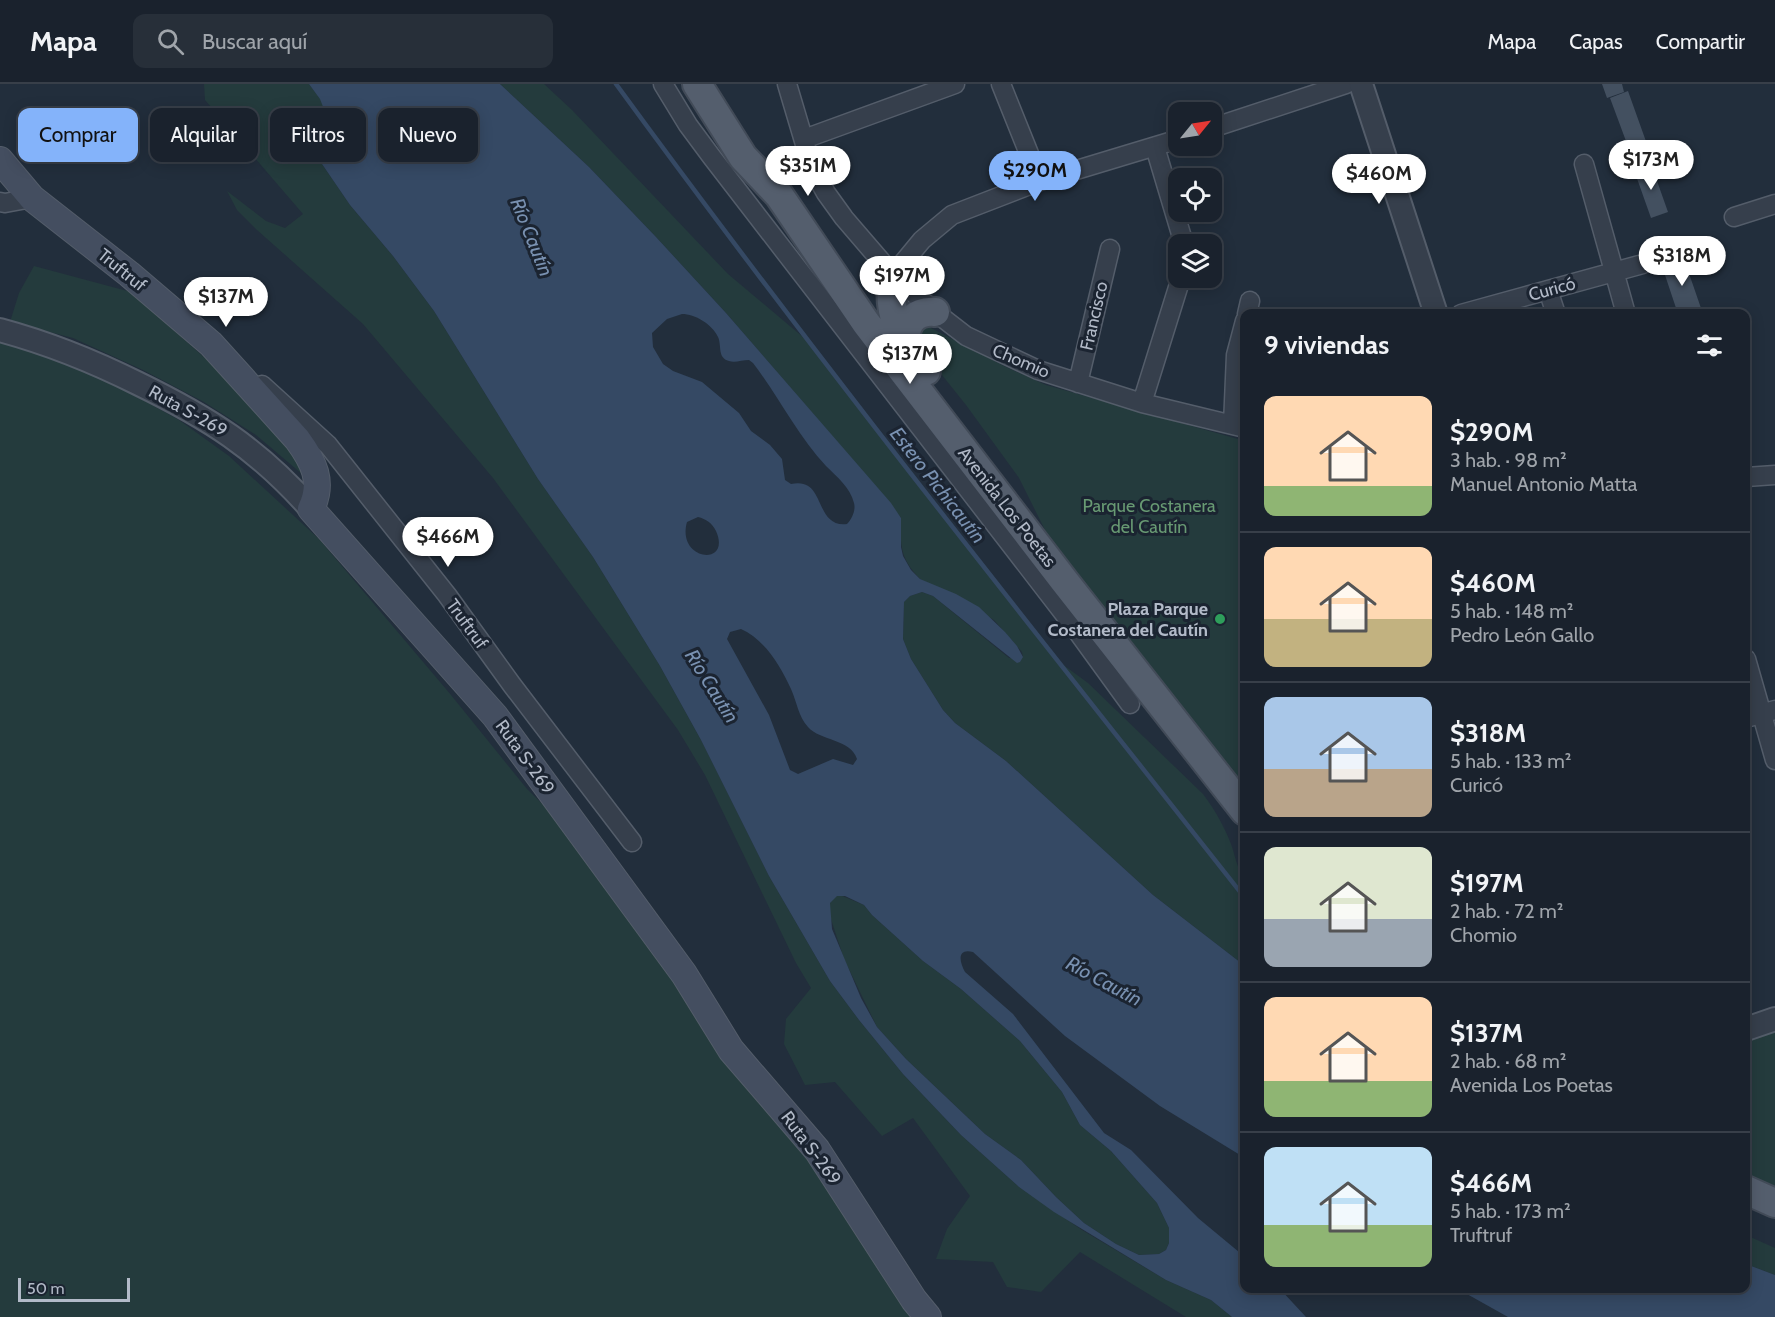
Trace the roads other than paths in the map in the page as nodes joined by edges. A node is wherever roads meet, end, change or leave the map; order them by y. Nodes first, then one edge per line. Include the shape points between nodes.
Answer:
1 (663, 84) edge
2 (697, 84) edge
3 (720, 84) edge
4 (787, 84) edge
5 (955, 84) edge
6 (1001, 84) edge
7 (1346, 84) edge
8 (1361, 84) edge
9 (1222, 125) edge
10 (804, 139) junction
11 (1168, 143) edge
12 (1155, 147) junction
13 (0, 160) edge
14 (1584, 164) dead end
15 (1040, 181) junction
16 (779, 195) junction
17 (32, 198) junction
18 (0, 202) edge
19 (1775, 204) edge
20 (1734, 217) dead end
21 (1181, 234) edge
22 (1110, 249) dead end
23 (1643, 264) dead end
24 (1615, 272) junction
25 (893, 275) junction
26 (1178, 288) edge
27 (1548, 290) junction
28 (1434, 309) edge
29 (1479, 309) edge
30 (1554, 309) edge
31 (1625, 309) edge
32 (935, 312) junction
33 (0, 330) edge
34 (1240, 340) edge
35 (211, 344) junction
36 (908, 346) junction
37 (1078, 383) junction
38 (1142, 403) junction
39 (1239, 427) edge
40 (1775, 476) edge
41 (1750, 477) edge
42 (311, 509) junction
43 (1048, 560) junction
44 (1750, 674) edge
45 (1130, 704) dead end
46 (1761, 714) edge
47 (1775, 759) edge
48 (1240, 805) edge
49 (632, 842) dead end
50 (1775, 1019) edge
51 (1750, 1025) edge
52 (1750, 1192) edge
53 (1775, 1203) edge
54 (928, 1317) edge

1 - 45 street via 711,156
2 - 16 main road, Avenida Los Poetas via 743,157
3 - 16 main road, Avenida Los Poetas via 759,148
4 - 10 street, Chomio
5 - 10 street
6 - 15 street
7 - 9 street
8 - 28 street
10 - 25 street, Chomio via 812,168 826,193
11 - 12 street
12 - 15 street
12 - 21 street
13 - 17 main road, Truftruf
14 - 24 street
15 - 25 street via 952,215 922,240
16 - 43 main road, Avenida Los Poetas via 866,322
17 - 18 street
17 - 35 main road, Truftruf
19 - 20 street
22 - 37 street, Francisco
23 - 24 street, Curicó
24 - 27 street, Curicó
24 - 31 street
25 - 32 street, Chomio
25 - 36 main road via 893,312
26 - 38 street
27 - 29 street, Curicó
27 - 30 street
32 - 36 main road via 922,312 911,320 906,333
32 - 37 street, Chomio via 966,336 996,351
33 - 42 street, Ruta S-269 via 105,367 202,416 256,454
34 - 39 street via 1236,355
35 - 42 main road, Truftruf via 309,455 318,485
35 - 49 street, Truftruf via 328,445
36 - 43 main road via 1015,491
37 - 38 street, Chomio
38 - 39 street, Chomio
40 - 41 street
42 - 54 main road, Ruta S-269 via 495,716 684,974 731,1050 817,1150
43 - 48 main road, Avenida Los Poetas
44 - 46 street
46 - 47 street
50 - 51 street
52 - 53 main road

